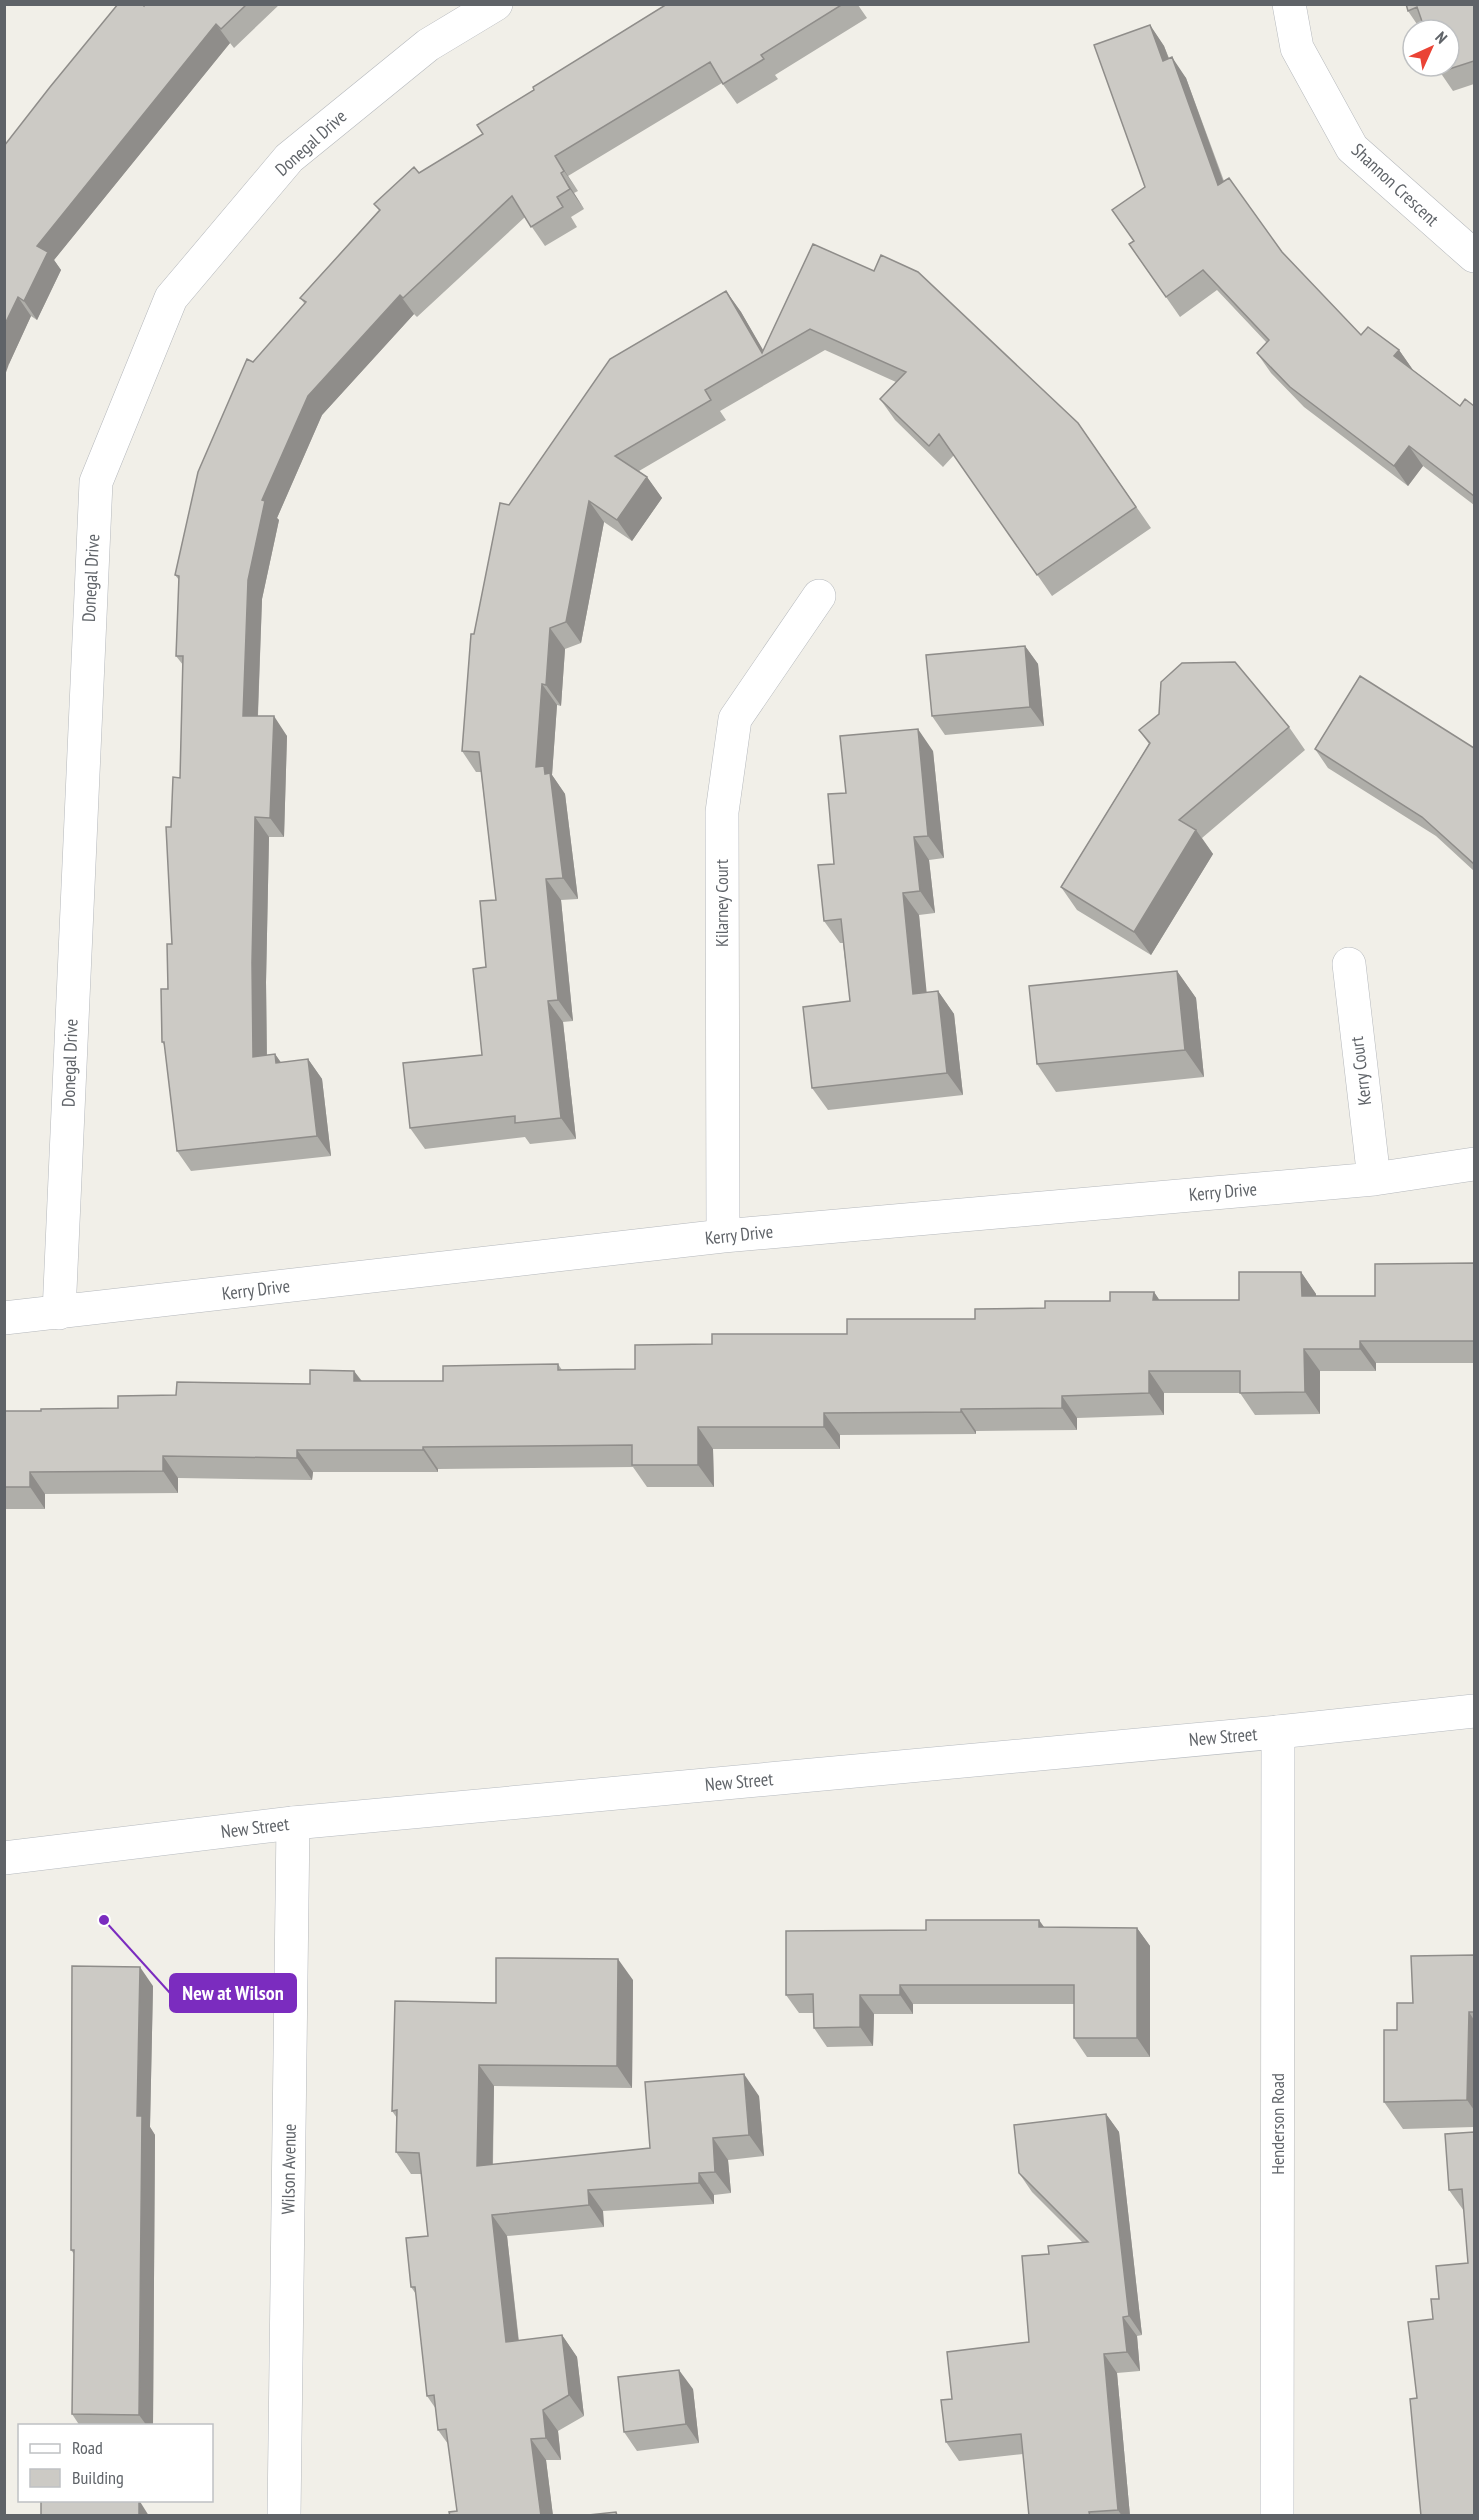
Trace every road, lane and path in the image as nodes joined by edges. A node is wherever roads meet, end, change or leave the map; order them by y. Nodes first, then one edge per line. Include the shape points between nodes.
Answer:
1 (496, 4) edge
2 (1290, 4) edge
3 (1474, 256) edge
4 (819, 596) dead end
5 (1348, 964) dead end
6 (1474, 1164) edge
7 (1374, 1179) junction
8 (723, 1236) junction
9 (59, 1313) junction
10 (4, 1318) edge
11 (1474, 1711) edge
12 (1278, 1732) junction
13 (293, 1823) junction
14 (4, 1858) edge
15 (284, 2516) edge
16 (1277, 2516) edge

1 - 9 street, Donegal Drive via 429,45 290,158 186,280 171,298 96,482
2 - 3 street, Shannon Crescent via 1297,48 1352,148
4 - 8 street, Kilarney Court via 735,719 722,812
5 - 7 street, Kerry Court
6 - 7 street, Kerry Drive
7 - 8 street, Kerry Drive
8 - 9 street, Kerry Drive
9 - 10 street, Kerry Drive
11 - 12 street, New Street
12 - 13 street, New Street
12 - 16 street, Henderson Road
13 - 14 street, New Street
13 - 15 street, Wilson Avenue

